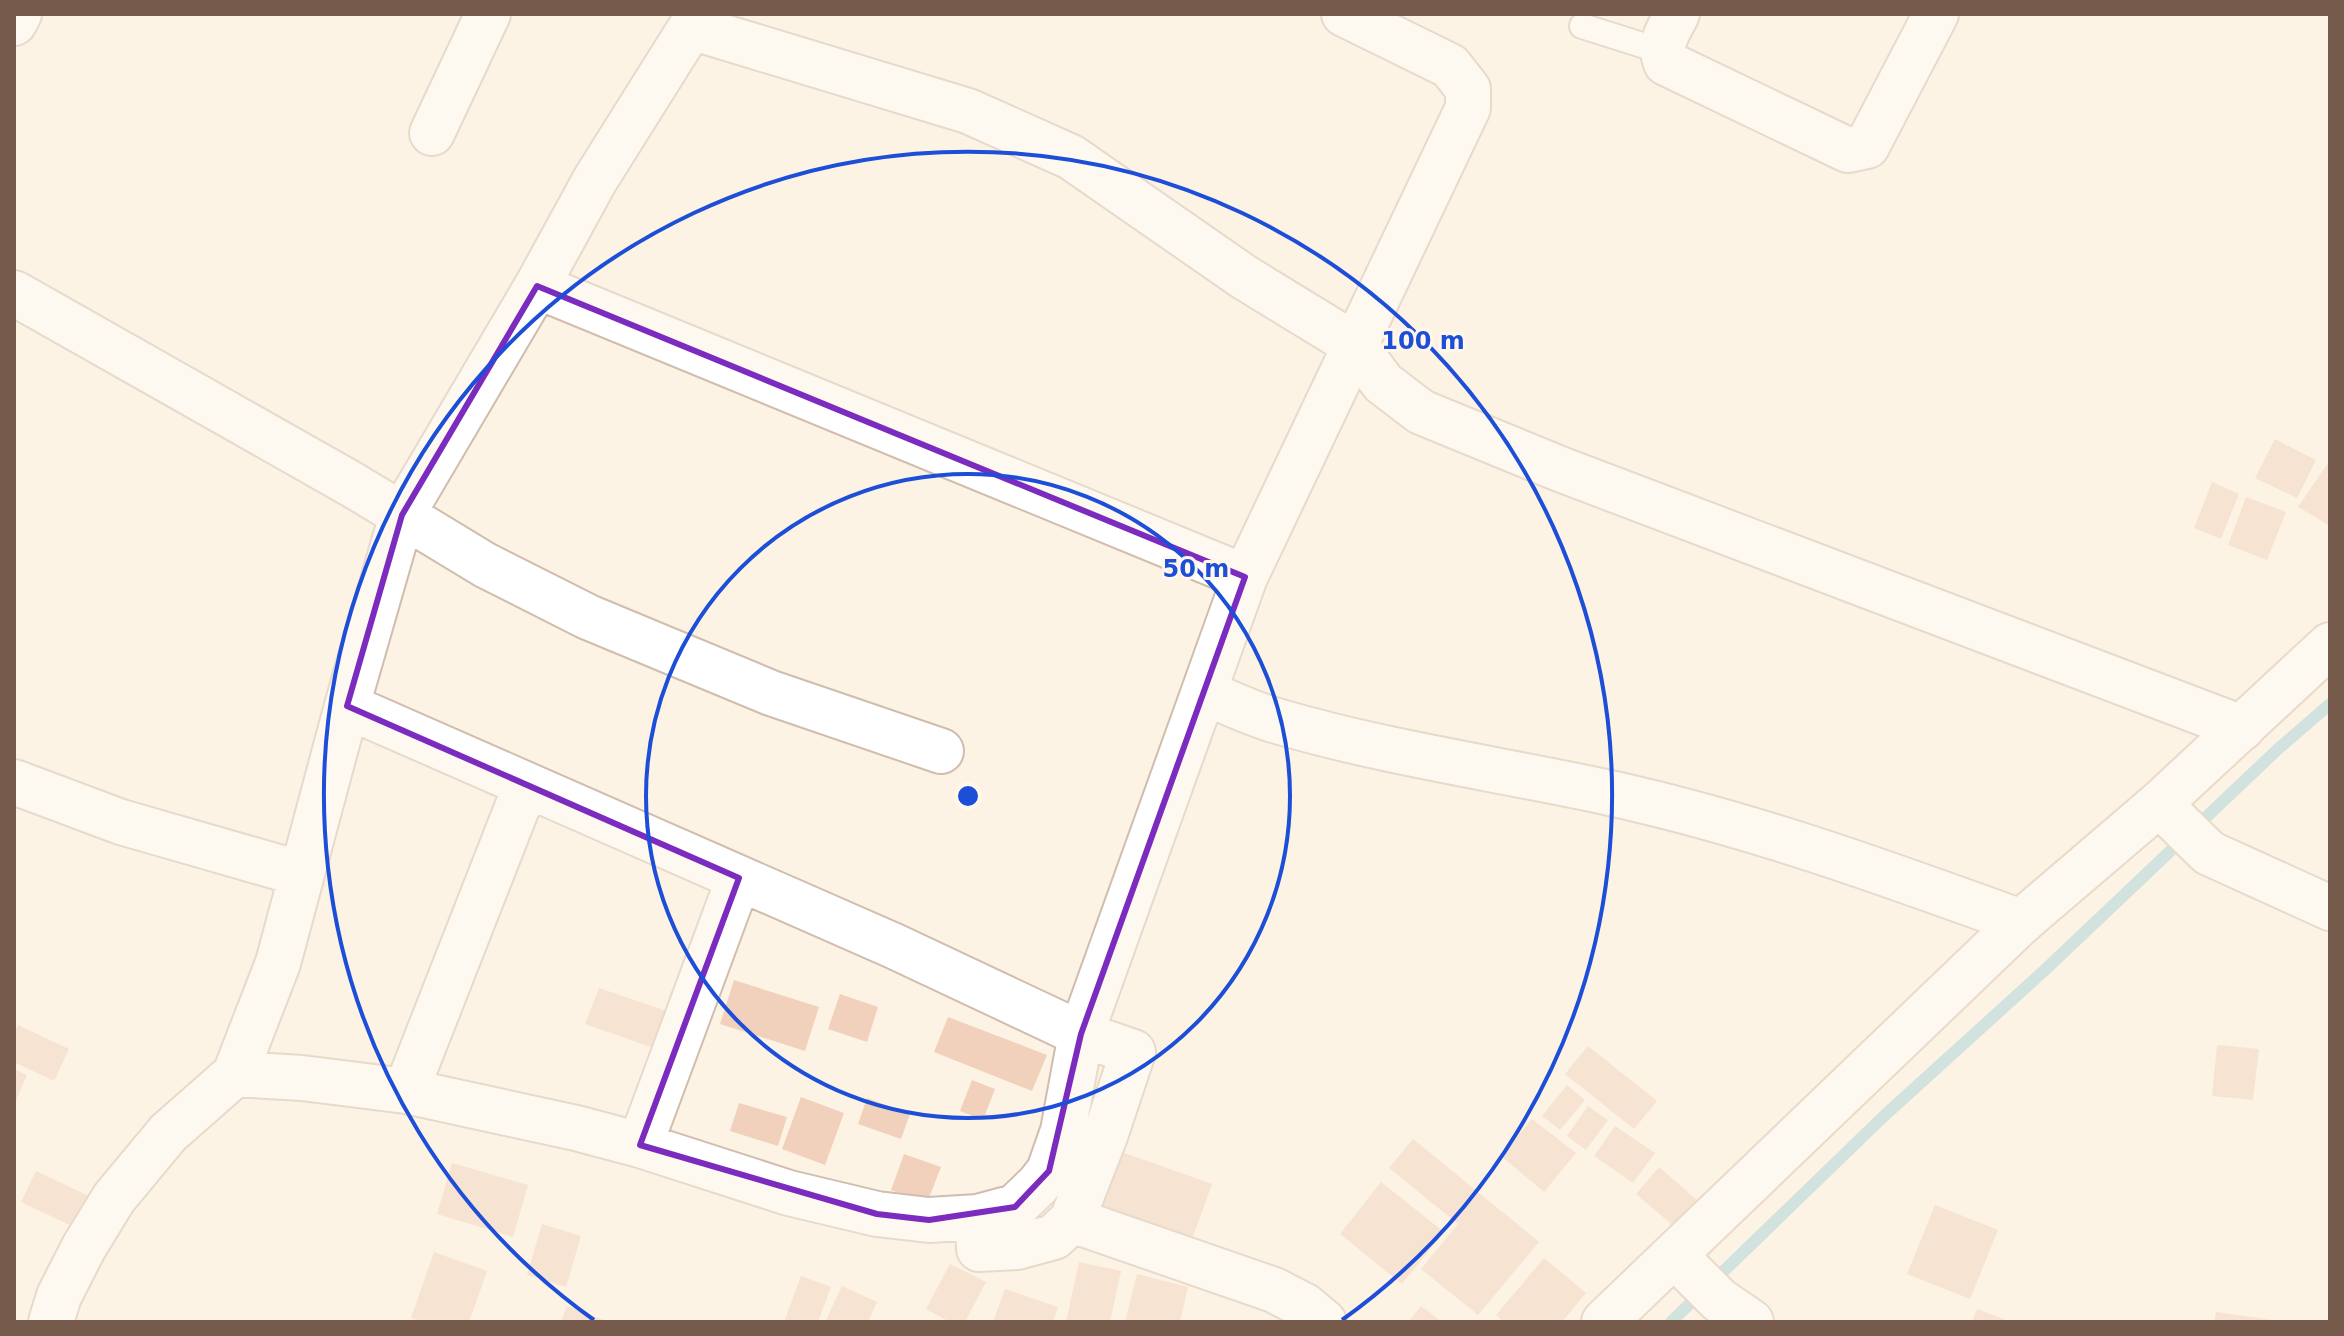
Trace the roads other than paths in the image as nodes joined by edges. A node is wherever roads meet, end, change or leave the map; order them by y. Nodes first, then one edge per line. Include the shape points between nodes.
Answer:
1 (19, 14) edge
2 (488, 14) edge
3 (1344, 14) edge
4 (1936, 14) edge
5 (694, 21) edge
6 (14, 23) edge
7 (1582, 26) dead end
8 (1669, 33) edge
9 (432, 133) dead end
10 (537, 286) junction
11 (14, 293) edge
12 (1355, 345) junction
13 (402, 515) junction
14 (1245, 577) junction
15 (2330, 645) edge
16 (1204, 692) junction
17 (347, 706) junction
18 (2242, 728) junction
19 (941, 751) dead end
20 (14, 782) edge
21 (526, 785) junction
22 (2166, 810) junction
23 (302, 874) junction
24 (739, 878) junction
25 (2330, 908) edge
26 (2021, 922) junction
27 (1081, 1034) junction
28 (235, 1074) junction
29 (406, 1091) junction
30 (640, 1145) junction
31 (978, 1217) junction
32 (1072, 1220) junction
33 (1675, 1256) junction
34 (51, 1322) edge
35 (1324, 1322) edge
36 (1604, 1322) edge
37 (1751, 1322) edge

1 - 6 street
2 - 9 street
3 - 12 street via 1450,66 1468,89 1469,100
4 - 8 street via 1867,146 1857,150 1842,148 1666,63
5 - 10 street via 595,180
5 - 12 street via 968,111 1071,157 1231,268
7 - 8 lane
10 - 13 street
10 - 14 street
11 - 13 street
12 - 14 street
12 - 18 street via 1383,383 1421,412
13 - 17 street
13 - 19 street via 588,617 771,693
14 - 16 street
15 - 18 street
16 - 26 street via 1276,721 1474,768 1611,793 1780,838
16 - 27 street
17 - 21 street
17 - 23 street
18 - 22 street
20 - 23 street via 121,822
21 - 24 street
21 - 29 street
22 - 25 street via 2209,853
22 - 26 street
23 - 28 street via 278,963
24 - 27 street
24 - 30 street
26 - 33 street
27 - 31 street via 1063,1131 1049,1171 1015,1207
27 - 32 street via 1133,1052
28 - 29 street
28 - 34 street via 168,1133 114,1198 59,1296
29 - 30 street
30 - 31 street via 789,1193 877,1214 929,1220
31 - 32 street via 979,1249 1017,1247 1054,1237
32 - 35 street via 1274,1290
33 - 36 street
33 - 37 street via 1719,1300

